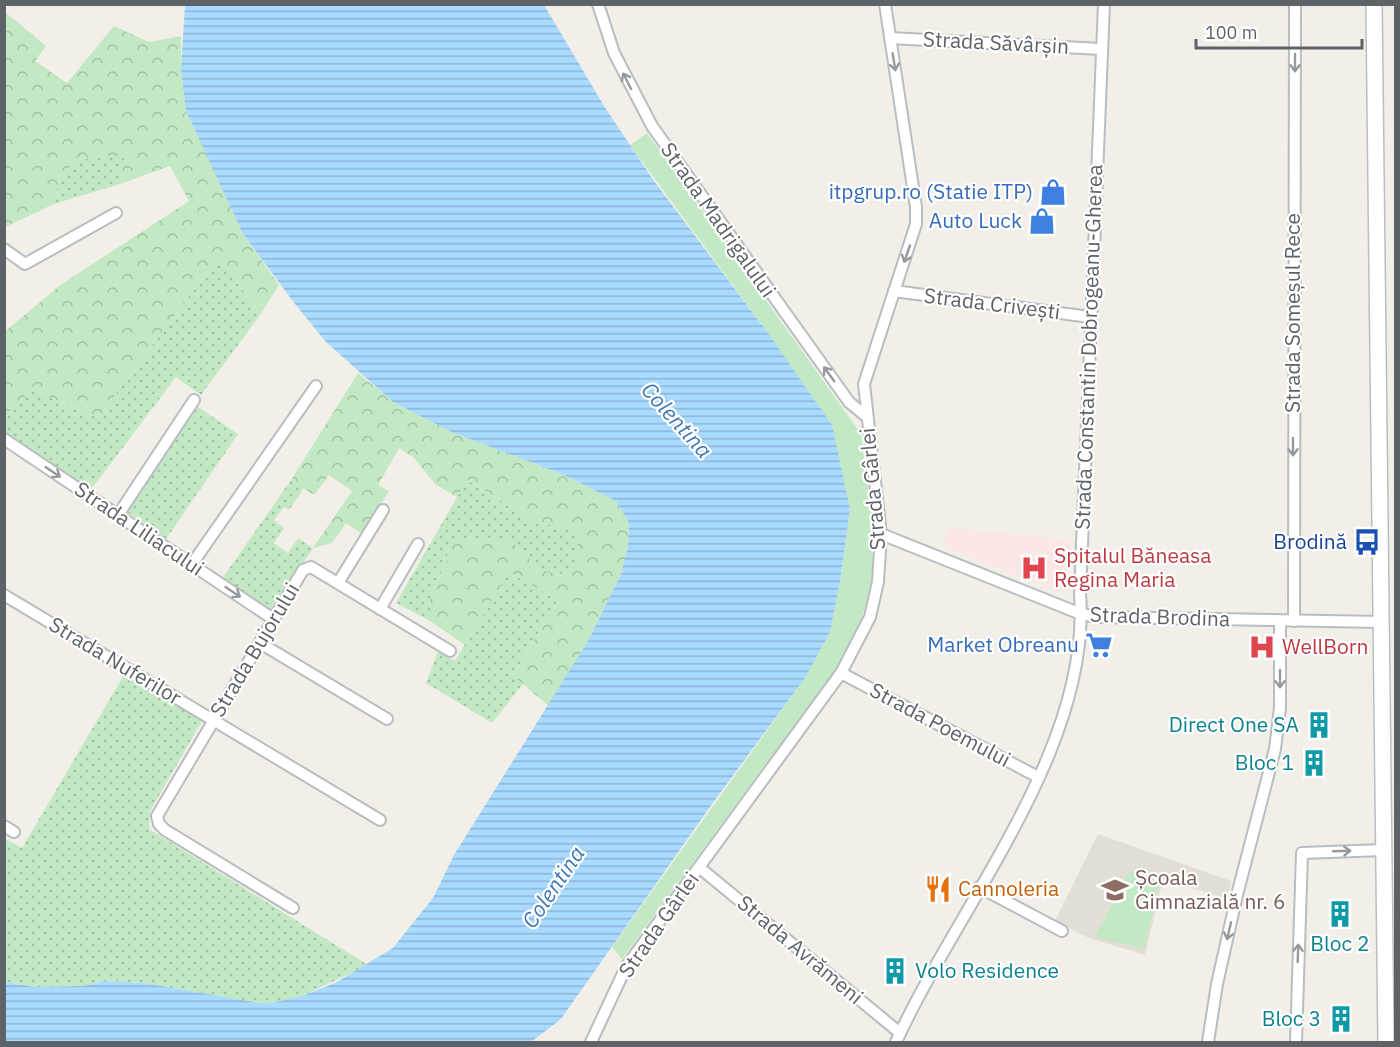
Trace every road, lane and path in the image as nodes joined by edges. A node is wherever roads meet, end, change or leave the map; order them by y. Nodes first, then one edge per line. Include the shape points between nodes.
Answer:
1 (598, 4) edge
2 (885, 4) edge
3 (1104, 4) edge
4 (1295, 4) edge
5 (1374, 4) edge
6 (890, 38) junction
7 (1101, 49) junction
8 (116, 213) dead end
9 (4, 249) edge
10 (894, 291) junction
11 (1090, 317) junction
12 (316, 386) dead end
13 (194, 400) dead end
14 (867, 417) junction
15 (4, 439) edge
16 (382, 510) dead end
17 (118, 515) junction
18 (881, 534) junction
19 (418, 544) dead end
20 (192, 564) junction
21 (338, 583) junction
22 (4, 595) edge
23 (380, 609) junction
24 (1081, 614) junction
25 (273, 619) junction
26 (1280, 621) junction
27 (1294, 621) junction
28 (1381, 622) junction
29 (260, 643) junction
30 (450, 651) dead end
31 (841, 673) junction
32 (213, 719) junction
33 (387, 719) dead end
34 (1038, 777) junction
35 (380, 820) dead end
36 (1383, 850) junction
37 (700, 868) junction
38 (980, 887) junction
39 (293, 908) dead end
40 (1062, 931) dead end
41 (898, 1038) edge
42 (591, 1042) edge
43 (1208, 1042) edge
44 (1296, 1042) edge
45 (1386, 1042) edge

14 -> 1 street, Strada Madrigalului via 849,402 670,155 624,75
2 - 6 street, Strada Gârlei
3 - 7 street, Strada Constantin Dobrogeanu-Gherea
4 -> 27 street, Strada Someșul Rece
5 - 28 main road
6 - 7 street, Strada Săvârșin
6 -> 10 street, Strada Gârlei via 916,207 912,239
7 - 11 street, Strada Constantin Dobrogeanu-Gherea
8 - 9 street via 25,264
10 - 11 street, Strada Crivești
10 - 14 street, Strada Gârlei via 864,384
11 - 24 street, Strada Constantin Dobrogeanu-Gherea
12 - 20 street
13 - 17 street
14 - 18 street, Strada Gârlei
15 -> 17 street, Strada Liliacului
16 - 21 street
17 - 20 street, Strada Liliacului
18 - 24 street, Strada Brodina
18 - 31 street, Strada Gârlei via 878,582 870,617
19 - 23 street
20 -> 25 street, Strada Liliacului
21 - 23 street, Strada Bujorului
21 - 25 street, Strada Bujorului via 311,567 306,568
22 - 32 street, Strada Nuferilor
23 - 30 street, Strada Bujorului
24 - 26 street, Strada Brodina via 1126,619
24 - 34 street, Strada Constantin Dobrogeanu-Gherea via 1073,686
25 - 29 street, Strada Bujorului
26 - 27 street, Strada Brodina
26 -> 43 street via 1280,708 1275,749 1232,918
27 - 28 street, Strada Brodina
28 - 36 main road
29 - 32 street, Strada Bujorului
29 - 33 street
31 - 34 street, Strada Poemului
31 - 37 street, Strada Gârlei
32 - 35 street, Strada Nuferilor
32 - 39 street, Strada Bujorului via 157,816 159,824
34 - 38 street, Strada Constantin Dobrogeanu-Gherea
44 -> 36 street via 1302,853
36 - 45 main road
37 - 41 street, Strada Avrămeni
37 - 42 street, Strada Gârlei via 627,967
38 - 40 street
38 - 41 street, Strada Constantin Dobrogeanu-Gherea

